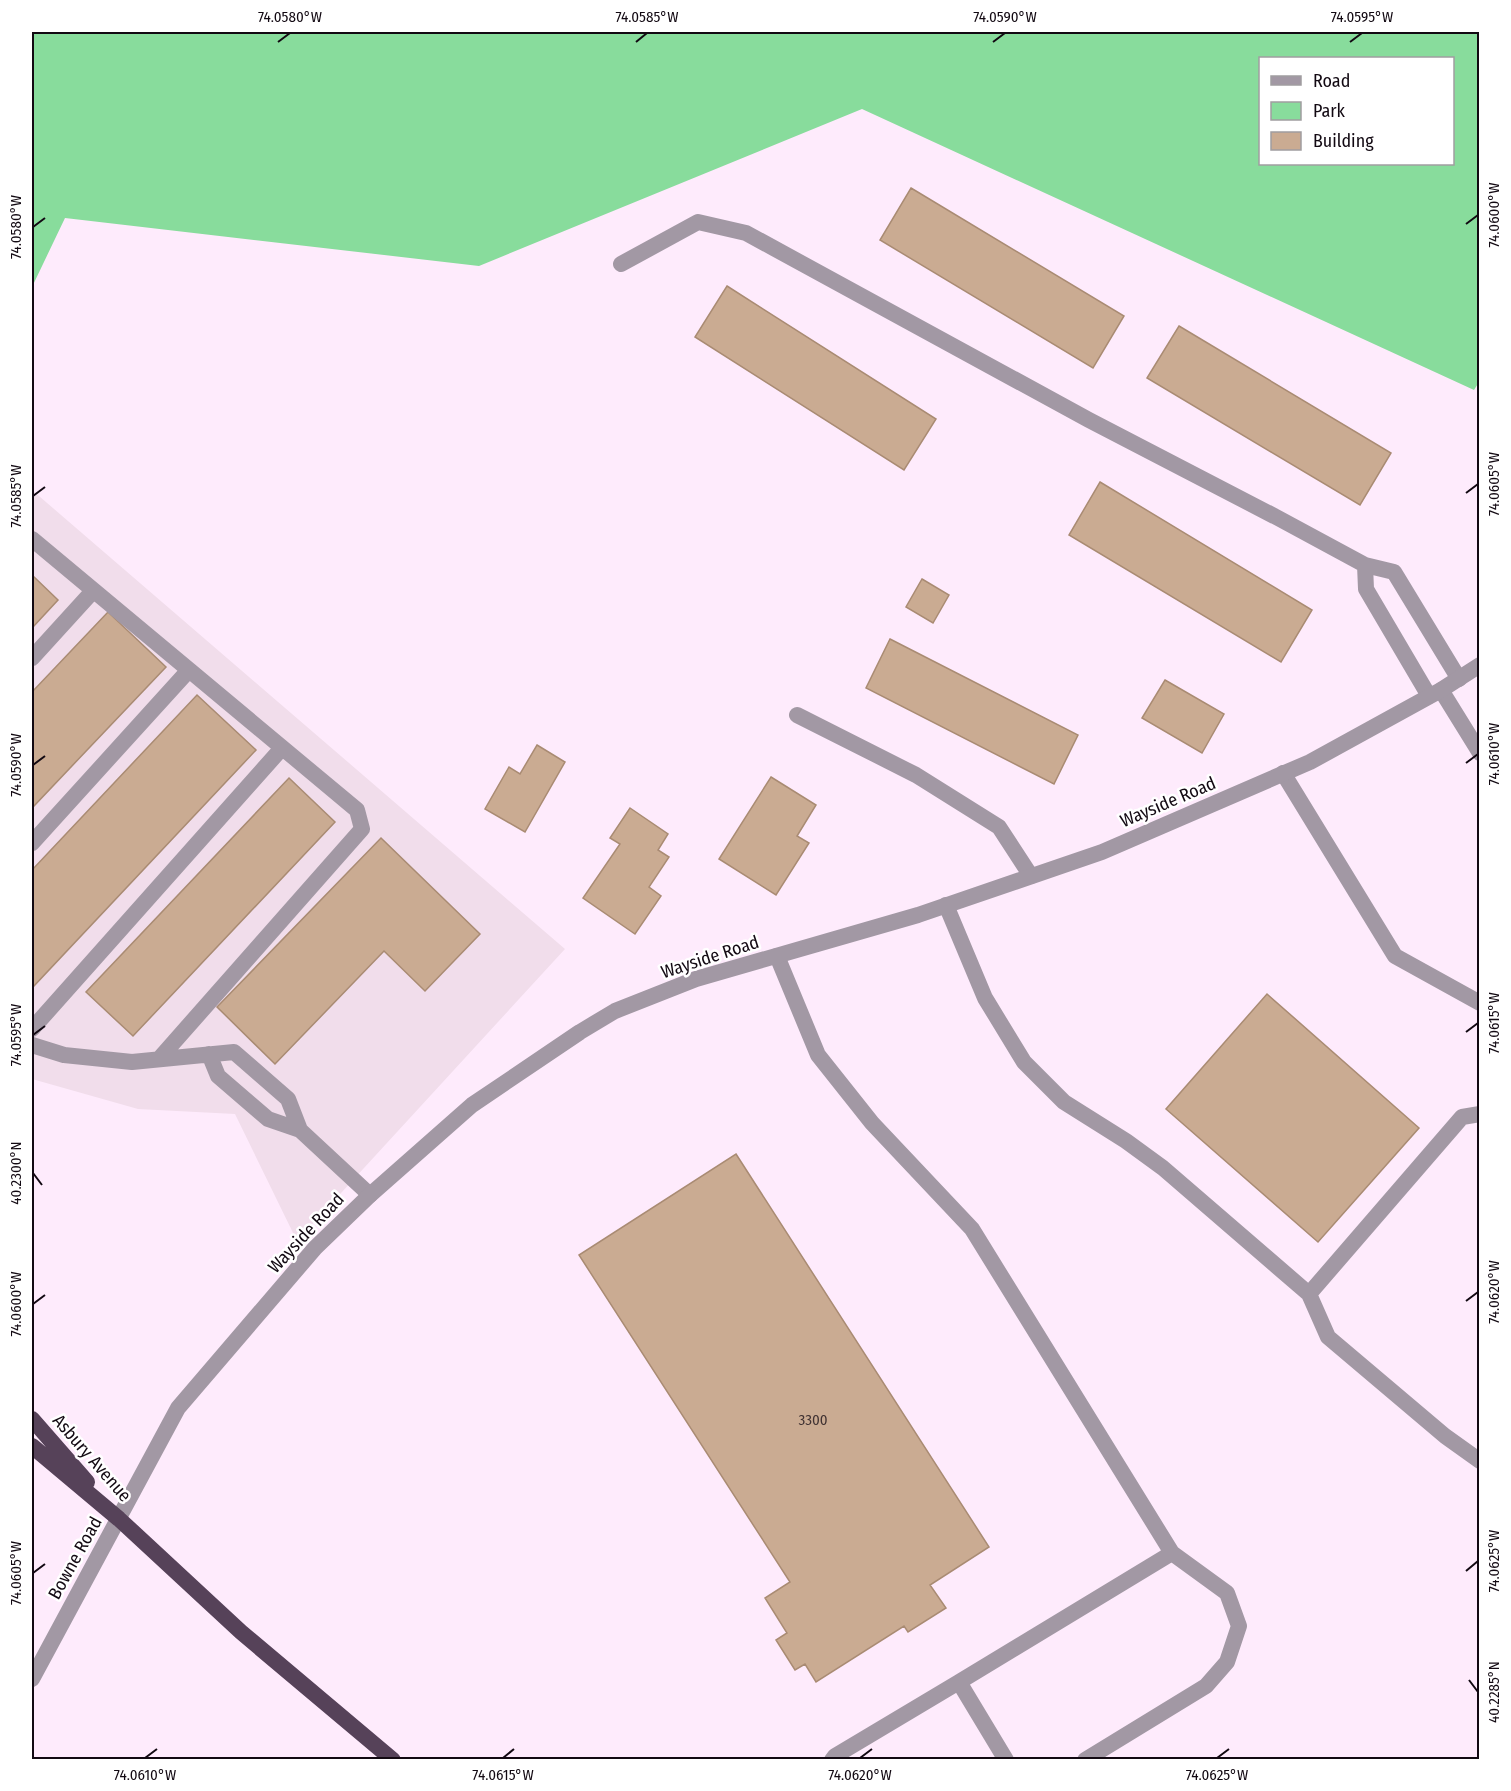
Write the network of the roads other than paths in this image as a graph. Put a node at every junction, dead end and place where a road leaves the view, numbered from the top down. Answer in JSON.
{"nodes":[{"id":1,"x":621,"y":264,"type":"dead end"},
{"id":2,"x":32,"y":540,"type":"edge"},
{"id":3,"x":1365,"y":565,"type":"junction"},
{"id":4,"x":93,"y":591,"type":"junction"},
{"id":5,"x":32,"y":658,"type":"edge"},
{"id":6,"x":1479,"y":665,"type":"edge"},
{"id":7,"x":189,"y":670,"type":"junction"},
{"id":8,"x":1458,"y":679,"type":"junction"},
{"id":9,"x":1435,"y":693,"type":"junction"},
{"id":10,"x":797,"y":716,"type":"dead end"},
{"id":11,"x":282,"y":748,"type":"junction"},
{"id":12,"x":1479,"y":753,"type":"edge"},
{"id":13,"x":1283,"y":773,"type":"junction"},
{"id":14,"x":32,"y":843,"type":"edge"},
{"id":15,"x":1031,"y":876,"type":"junction"},
{"id":16,"x":946,"y":906,"type":"junction"},
{"id":17,"x":777,"y":956,"type":"junction"},
{"id":18,"x":1479,"y":1003,"type":"edge"},
{"id":19,"x":32,"y":1029,"type":"edge"},
{"id":20,"x":32,"y":1045,"type":"edge"},
{"id":21,"x":209,"y":1054,"type":"junction"},
{"id":22,"x":159,"y":1059,"type":"junction"},
{"id":23,"x":1479,"y":1114,"type":"edge"},
{"id":24,"x":300,"y":1130,"type":"junction"},
{"id":25,"x":370,"y":1195,"type":"junction"},
{"id":26,"x":1308,"y":1294,"type":"junction"},
{"id":27,"x":32,"y":1419,"type":"edge"},
{"id":28,"x":32,"y":1446,"type":"edge"},
{"id":29,"x":1479,"y":1461,"type":"edge"},
{"id":30,"x":119,"y":1519,"type":"junction"},
{"id":31,"x":1173,"y":1553,"type":"junction"},
{"id":32,"x":32,"y":1679,"type":"edge"},
{"id":33,"x":959,"y":1682,"type":"junction"},
{"id":34,"x":393,"y":1760,"type":"edge"},
{"id":35,"x":832,"y":1760,"type":"edge"},
{"id":36,"x":1006,"y":1760,"type":"edge"},
{"id":37,"x":1085,"y":1760,"type":"edge"}],
"edges":[{"from":1,"to":3,"type":"street"},
{"from":2,"to":4,"type":"street"},
{"from":3,"to":8,"type":"street"},
{"from":3,"to":9,"type":"street"},
{"from":4,"to":5,"type":"street"},
{"from":4,"to":7,"type":"street"},
{"from":6,"to":8,"type":"street","name":"Wayside Road"},
{"from":7,"to":11,"type":"street"},
{"from":7,"to":14,"type":"street"},
{"from":8,"to":9,"type":"street","name":"Wayside Road"},
{"from":9,"to":12,"type":"street"},
{"from":9,"to":13,"type":"street","name":"Wayside Road"},
{"from":10,"to":15,"type":"street"},
{"from":11,"to":19,"type":"street"},
{"from":11,"to":22,"type":"street"},
{"from":13,"to":15,"type":"street","name":"Wayside Road"},
{"from":13,"to":18,"type":"street"},
{"from":15,"to":16,"type":"street","name":"Wayside Road"},
{"from":16,"to":17,"type":"street","name":"Wayside Road"},
{"from":16,"to":26,"type":"street"},
{"from":17,"to":25,"type":"street","name":"Wayside Road"},
{"from":17,"to":31,"type":"street"},
{"from":20,"to":22,"type":"street"},
{"from":21,"to":22,"type":"street"},
{"from":21,"to":24,"type":"street"},
{"from":21,"to":24,"type":"street"},
{"from":23,"to":26,"type":"street"},
{"from":24,"to":25,"type":"street"},
{"from":25,"to":30,"type":"street","name":"Wayside Road"},
{"from":26,"to":29,"type":"street"},
{"from":27,"to":30,"type":"highway","name":"Asbury Avenue"},
{"from":28,"to":30,"type":"highway","name":"Asbury Avenue"},
{"from":30,"to":32,"type":"street","name":"Bowne Road"},
{"from":30,"to":34,"type":"highway"},
{"from":31,"to":33,"type":"street"},
{"from":31,"to":37,"type":"street"},
{"from":33,"to":35,"type":"street"},
{"from":33,"to":36,"type":"street"}]}
